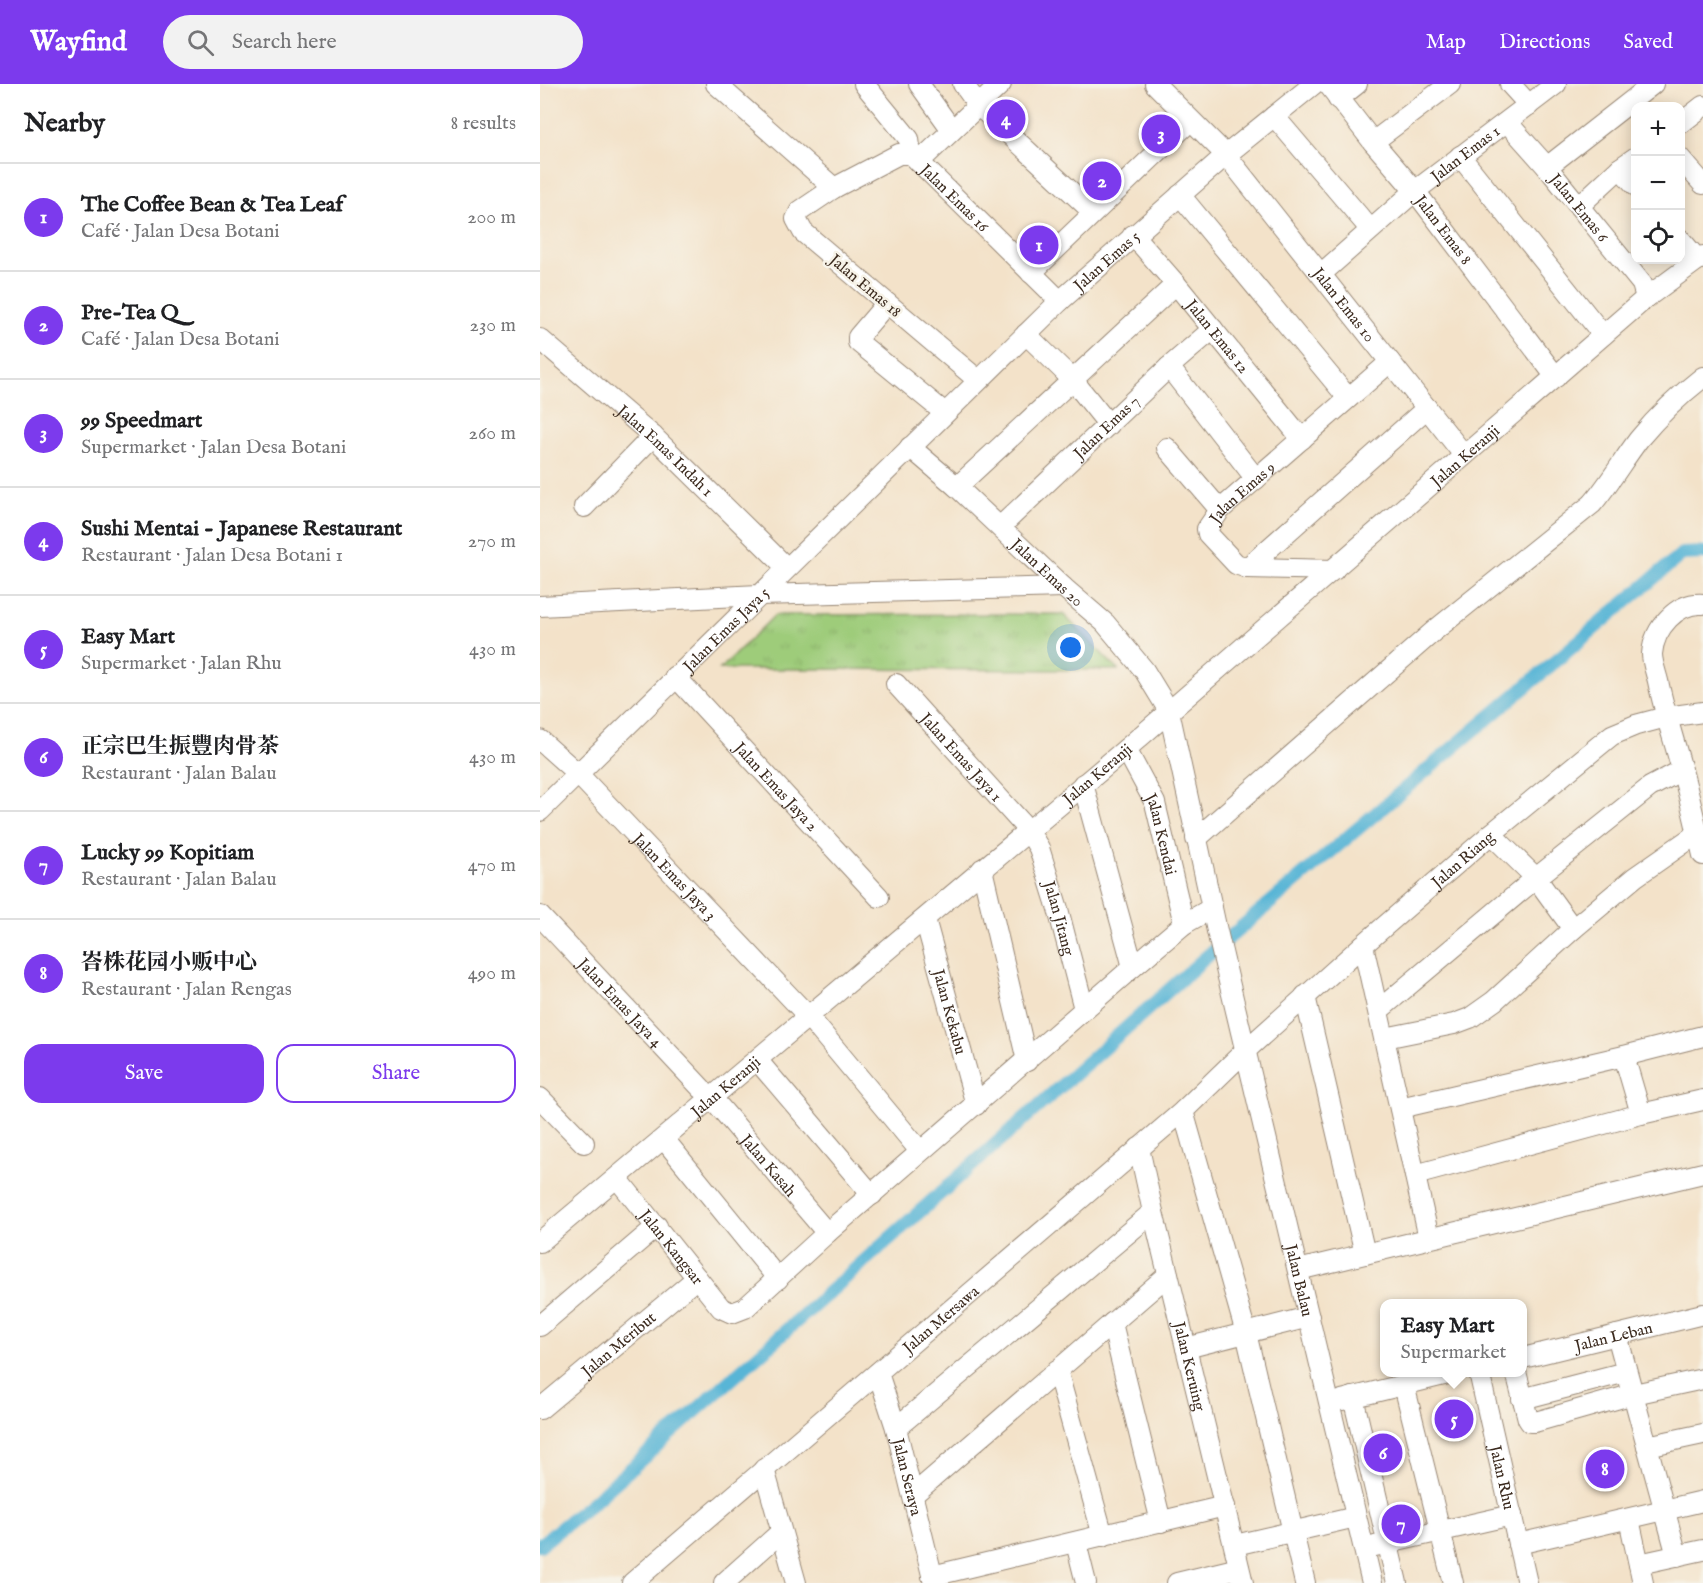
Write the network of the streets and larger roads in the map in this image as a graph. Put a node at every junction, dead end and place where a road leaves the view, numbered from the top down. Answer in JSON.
{"nodes":[{"id":1,"x":716,"y":84,"type":"edge"},
{"id":2,"x":864,"y":84,"type":"edge"},
{"id":3,"x":919,"y":84,"type":"edge"},
{"id":4,"x":963,"y":84,"type":"edge"},
{"id":5,"x":1001,"y":84,"type":"edge"},
{"id":6,"x":1155,"y":84,"type":"edge"},
{"id":7,"x":1314,"y":84,"type":"edge"},
{"id":8,"x":1357,"y":84,"type":"edge"},
{"id":9,"x":1450,"y":84,"type":"edge"},
{"id":10,"x":1510,"y":84,"type":"edge"},
{"id":11,"x":1556,"y":84,"type":"edge"},
{"id":12,"x":1653,"y":84,"type":"edge"},
{"id":13,"x":1333,"y":91,"type":"edge"},
{"id":14,"x":1529,"y":105,"type":"junction"},
{"id":15,"x":979,"y":106,"type":"junction"},
{"id":16,"x":1703,"y":106,"type":"edge"},
{"id":17,"x":1274,"y":116,"type":"junction"},
{"id":18,"x":1190,"y":120,"type":"junction"},
{"id":19,"x":1685,"y":120,"type":"edge"},
{"id":20,"x":1507,"y":122,"type":"junction"},
{"id":21,"x":952,"y":130,"type":"junction"},
{"id":22,"x":1373,"y":142,"type":"junction"},
{"id":23,"x":1226,"y":155,"type":"junction"},
{"id":24,"x":1460,"y":156,"type":"junction"},
{"id":25,"x":915,"y":158,"type":"junction"},
{"id":26,"x":1628,"y":162,"type":"edge"},
{"id":27,"x":1685,"y":164,"type":"edge"},
{"id":28,"x":1547,"y":167,"type":"junction"},
{"id":29,"x":1703,"y":184,"type":"edge"},
{"id":30,"x":834,"y":188,"type":"junction"},
{"id":31,"x":1415,"y":191,"type":"junction"},
{"id":32,"x":1180,"y":195,"type":"junction"},
{"id":33,"x":1579,"y":206,"type":"junction"},
{"id":34,"x":1093,"y":212,"type":"junction"},
{"id":35,"x":1370,"y":229,"type":"junction"},
{"id":36,"x":1133,"y":236,"type":"junction"},
{"id":37,"x":1685,"y":244,"type":"edge"},
{"id":38,"x":1701,"y":258,"type":"edge"},
{"id":39,"x":1031,"y":273,"type":"junction"},
{"id":40,"x":1321,"y":274,"type":"junction"},
{"id":41,"x":1176,"y":284,"type":"junction"},
{"id":42,"x":1646,"y":298,"type":"junction"},
{"id":43,"x":1060,"y":301,"type":"junction"},
{"id":44,"x":887,"y":303,"type":"junction"},
{"id":45,"x":1213,"y":329,"type":"junction"},
{"id":46,"x":1026,"y":334,"type":"junction"},
{"id":47,"x":1604,"y":335,"type":"junction"},
{"id":48,"x":540,"y":339,"type":"edge"},
{"id":49,"x":1390,"y":362,"type":"junction"},
{"id":50,"x":1169,"y":367,"type":"junction"},
{"id":51,"x":1556,"y":377,"type":"junction"},
{"id":52,"x":1072,"y":379,"type":"junction"},
{"id":53,"x":978,"y":380,"type":"junction"},
{"id":54,"x":1701,"y":386,"type":"edge"},
{"id":55,"x":1348,"y":398,"type":"junction"},
{"id":56,"x":1427,"y":408,"type":"junction"},
{"id":57,"x":945,"y":413,"type":"junction"},
{"id":58,"x":1109,"y":425,"type":"junction"},
{"id":59,"x":653,"y":436,"type":"junction"},
{"id":60,"x":1302,"y":439,"type":"junction"},
{"id":61,"x":910,"y":447,"type":"junction"},
{"id":62,"x":1167,"y":448,"type":"dead end"},
{"id":63,"x":1464,"y":455,"type":"junction"},
{"id":64,"x":1256,"y":479,"type":"junction"},
{"id":65,"x":957,"y":487,"type":"junction"},
{"id":66,"x":584,"y":507,"type":"dead end"},
{"id":67,"x":1220,"y":510,"type":"junction"},
{"id":68,"x":1000,"y":527,"type":"junction"},
{"id":69,"x":787,"y":568,"type":"junction"},
{"id":70,"x":1247,"y":568,"type":"junction"},
{"id":71,"x":1334,"y":570,"type":"junction"},
{"id":72,"x":1063,"y":587,"type":"junction"},
{"id":73,"x":759,"y":595,"type":"junction"},
{"id":74,"x":1703,"y":604,"type":"edge"},
{"id":75,"x":540,"y":606,"type":"edge"},
{"id":76,"x":675,"y":676,"type":"junction"},
{"id":77,"x":896,"y":684,"type":"dead end"},
{"id":78,"x":1169,"y":711,"type":"junction"},
{"id":79,"x":1703,"y":712,"type":"edge"},
{"id":80,"x":1666,"y":717,"type":"junction"},
{"id":81,"x":540,"y":740,"type":"edge"},
{"id":82,"x":1126,"y":749,"type":"junction"},
{"id":83,"x":1682,"y":770,"type":"junction"},
{"id":84,"x":577,"y":773,"type":"junction"},
{"id":85,"x":1083,"y":784,"type":"junction"},
{"id":86,"x":540,"y":811,"type":"edge"},
{"id":87,"x":1028,"y":830,"type":"junction"},
{"id":88,"x":1491,"y":834,"type":"junction"},
{"id":89,"x":1698,"y":834,"type":"junction"},
{"id":90,"x":1196,"y":839,"type":"junction"},
{"id":91,"x":1703,"y":855,"type":"edge"},
{"id":92,"x":982,"y":869,"type":"junction"},
{"id":93,"x":1536,"y":878,"type":"junction"},
{"id":94,"x":879,"y":897,"type":"dead end"},
{"id":95,"x":1212,"y":908,"type":"junction"},
{"id":96,"x":540,"y":916,"type":"edge"},
{"id":97,"x":925,"y":919,"type":"junction"},
{"id":98,"x":1184,"y":924,"type":"junction"},
{"id":99,"x":1573,"y":929,"type":"junction"},
{"id":100,"x":1363,"y":945,"type":"junction"},
{"id":101,"x":1133,"y":967,"type":"junction"},
{"id":102,"x":1305,"y":996,"type":"junction"},
{"id":103,"x":1084,"y":1009,"type":"junction"},
{"id":104,"x":1378,"y":1010,"type":"junction"},
{"id":105,"x":808,"y":1016,"type":"junction"},
{"id":106,"x":1703,"y":1036,"type":"edge"},
{"id":107,"x":1385,"y":1038,"type":"junction"},
{"id":108,"x":1246,"y":1050,"type":"junction"},
{"id":109,"x":1624,"y":1056,"type":"junction"},
{"id":110,"x":757,"y":1060,"type":"junction"},
{"id":111,"x":1027,"y":1061,"type":"junction"},
{"id":112,"x":707,"y":1093,"type":"junction"},
{"id":113,"x":540,"y":1098,"type":"edge"},
{"id":114,"x":1703,"y":1100,"type":"edge"},
{"id":115,"x":976,"y":1105,"type":"junction"},
{"id":116,"x":1401,"y":1108,"type":"junction"},
{"id":117,"x":1183,"y":1111,"type":"junction"},
{"id":118,"x":1641,"y":1114,"type":"junction"},
{"id":119,"x":664,"y":1139,"type":"junction"},
{"id":120,"x":584,"y":1143,"type":"dead end"},
{"id":121,"x":1139,"y":1148,"type":"junction"},
{"id":122,"x":921,"y":1151,"type":"junction"},
{"id":123,"x":1703,"y":1173,"type":"edge"},
{"id":124,"x":1415,"y":1175,"type":"junction"},
{"id":125,"x":617,"y":1178,"type":"junction"},
{"id":126,"x":872,"y":1195,"type":"junction"},
{"id":127,"x":1153,"y":1212,"type":"junction"},
{"id":128,"x":657,"y":1226,"type":"junction"},
{"id":129,"x":827,"y":1233,"type":"junction"},
{"id":130,"x":1429,"y":1238,"type":"junction"},
{"id":131,"x":540,"y":1242,"type":"edge"},
{"id":132,"x":1365,"y":1254,"type":"junction"},
{"id":133,"x":1298,"y":1270,"type":"junction"},
{"id":134,"x":1168,"y":1275,"type":"junction"},
{"id":135,"x":697,"y":1278,"type":"junction"},
{"id":136,"x":778,"y":1279,"type":"junction"},
{"id":137,"x":1703,"y":1314,"type":"edge"},
{"id":138,"x":1309,"y":1317,"type":"junction"},
{"id":139,"x":1112,"y":1323,"type":"junction"},
{"id":140,"x":540,"y":1326,"type":"edge"},
{"id":141,"x":1246,"y":1333,"type":"junction"},
{"id":142,"x":1617,"y":1335,"type":"junction"},
{"id":143,"x":1186,"y":1348,"type":"junction"},
{"id":144,"x":1527,"y":1357,"type":"edge"},
{"id":145,"x":1058,"y":1370,"type":"junction"},
{"id":146,"x":878,"y":1372,"type":"junction"},
{"id":147,"x":1626,"y":1372,"type":"junction"},
{"id":148,"x":1436,"y":1377,"type":"edge"},
{"id":149,"x":1480,"y":1377,"type":"edge"},
{"id":150,"x":1517,"y":1377,"type":"edge"},
{"id":151,"x":1703,"y":1378,"type":"edge"},
{"id":152,"x":1404,"y":1385,"type":"junction"},
{"id":153,"x":1634,"y":1395,"type":"junction"},
{"id":154,"x":1353,"y":1397,"type":"junction"},
{"id":155,"x":1522,"y":1399,"type":"junction"},
{"id":156,"x":1329,"y":1405,"type":"junction"},
{"id":157,"x":540,"y":1409,"type":"edge"},
{"id":158,"x":896,"y":1428,"type":"junction"},
{"id":159,"x":1703,"y":1434,"type":"edge"},
{"id":160,"x":1647,"y":1446,"type":"junction"},
{"id":161,"x":764,"y":1469,"type":"junction"},
{"id":162,"x":913,"y":1495,"type":"junction"},
{"id":163,"x":1703,"y":1501,"type":"edge"},
{"id":164,"x":1225,"y":1506,"type":"junction"},
{"id":165,"x":1664,"y":1510,"type":"junction"},
{"id":166,"x":1512,"y":1515,"type":"junction"},
{"id":167,"x":1356,"y":1517,"type":"junction"},
{"id":168,"x":1629,"y":1519,"type":"junction"},
{"id":169,"x":1161,"y":1522,"type":"junction"},
{"id":170,"x":1440,"y":1531,"type":"junction"},
{"id":171,"x":781,"y":1532,"type":"junction"},
{"id":172,"x":1293,"y":1533,"type":"junction"},
{"id":173,"x":1103,"y":1536,"type":"junction"},
{"id":174,"x":1076,"y":1543,"type":"junction"},
{"id":175,"x":1387,"y":1544,"type":"junction"},
{"id":176,"x":1518,"y":1544,"type":"junction"},
{"id":177,"x":1235,"y":1545,"type":"junction"},
{"id":178,"x":1364,"y":1549,"type":"junction"},
{"id":179,"x":1703,"y":1550,"type":"edge"},
{"id":180,"x":1677,"y":1556,"type":"junction"},
{"id":181,"x":1641,"y":1573,"type":"edge"},
{"id":182,"x":1241,"y":1575,"type":"edge"},
{"id":183,"x":933,"y":1579,"type":"edge"},
{"id":184,"x":632,"y":1583,"type":"edge"},
{"id":185,"x":724,"y":1583,"type":"edge"},
{"id":186,"x":796,"y":1583,"type":"edge"},
{"id":187,"x":1086,"y":1583,"type":"edge"},
{"id":188,"x":1177,"y":1583,"type":"edge"},
{"id":189,"x":1305,"y":1583,"type":"edge"},
{"id":190,"x":1372,"y":1583,"type":"edge"},
{"id":191,"x":1396,"y":1583,"type":"edge"},
{"id":192,"x":1453,"y":1583,"type":"edge"},
{"id":193,"x":1527,"y":1583,"type":"edge"}],
"edges":[{"from":1,"to":30,"type":"street"},
{"from":2,"to":25,"type":"street"},
{"from":3,"to":21,"type":"street"},
{"from":4,"to":15,"type":"street"},
{"from":5,"to":15,"type":"street"},
{"from":6,"to":18,"type":"street","name":"Jalan Emas 10"},
{"from":7,"to":17,"type":"street","name":"Jalan Emas 5"},
{"from":8,"to":13,"type":"street"},
{"from":9,"to":22,"type":"street"},
{"from":10,"to":14,"type":"street"},
{"from":11,"to":14,"type":"street","name":"Jalan Emas 1"},
{"from":12,"to":28,"type":"street"},
{"from":13,"to":22,"type":"street","name":"Jalan Emas 8"},
{"from":14,"to":20,"type":"street","name":"Jalan Emas 1"},
{"from":15,"to":21,"type":"street"},
{"from":15,"to":34,"type":"street"},
{"from":16,"to":19,"type":"street"},
{"from":17,"to":23,"type":"street","name":"Jalan Emas 5"},
{"from":17,"to":35,"type":"street"},
{"from":18,"to":23,"type":"street","name":"Jalan Emas 10"},
{"from":18,"to":34,"type":"street"},
{"from":20,"to":24,"type":"street","name":"Jalan Emas 1"},
{"from":20,"to":28,"type":"street","name":"Jalan Emas 6"},
{"from":21,"to":25,"type":"street"},
{"from":22,"to":31,"type":"street","name":"Jalan Emas 8"},
{"from":23,"to":32,"type":"street","name":"Jalan Emas 5"},
{"from":23,"to":40,"type":"street","name":"Jalan Emas 10"},
{"from":24,"to":31,"type":"street","name":"Jalan Emas 1"},
{"from":24,"to":47,"type":"street"},
{"from":25,"to":30,"type":"street","name":"Jalan Emas 16"},
{"from":25,"to":39,"type":"street","name":"Jalan Emas 16"},
{"from":26,"to":33,"type":"street"},
{"from":27,"to":29,"type":"street"},
{"from":28,"to":33,"type":"street","name":"Jalan Emas 6"},
{"from":30,"to":44,"type":"street","name":"Jalan Emas 18"},
{"from":31,"to":35,"type":"street","name":"Jalan Emas 1"},
{"from":31,"to":51,"type":"street","name":"Jalan Emas 8"},
{"from":32,"to":36,"type":"street","name":"Jalan Emas 5"},
{"from":32,"to":55,"type":"street"},
{"from":33,"to":42,"type":"street","name":"Jalan Emas 6"},
{"from":34,"to":39,"type":"street"},
{"from":35,"to":40,"type":"street","name":"Jalan Emas 1"},
{"from":36,"to":41,"type":"street","name":"Jalan Emas 12"},
{"from":36,"to":43,"type":"street","name":"Jalan Emas 5"},
{"from":37,"to":38,"type":"street"},
{"from":38,"to":42,"type":"street","name":"Jalan Keranji"},
{"from":39,"to":43,"type":"street","name":"Jalan Emas 16"},
{"from":40,"to":49,"type":"street","name":"Jalan Emas 10"},
{"from":41,"to":45,"type":"street","name":"Jalan Emas 12"},
{"from":41,"to":52,"type":"street"},
{"from":42,"to":47,"type":"street","name":"Jalan Keranji"},
{"from":43,"to":46,"type":"street","name":"Jalan Emas 5"},
{"from":44,"to":53,"type":"street","name":"Jalan Emas 18"},
{"from":44,"to":57,"type":"street"},
{"from":45,"to":50,"type":"street","name":"Jalan Emas 7"},
{"from":45,"to":60,"type":"street","name":"Jalan Emas 12"},
{"from":46,"to":52,"type":"street"},
{"from":46,"to":53,"type":"street","name":"Jalan Emas 5"},
{"from":47,"to":51,"type":"street","name":"Jalan Keranji"},
{"from":48,"to":59,"type":"street","name":"Jalan Emas Indah 1"},
{"from":49,"to":55,"type":"street","name":"Jalan Emas 9"},
{"from":49,"to":56,"type":"street","name":"Jalan Emas 10"},
{"from":50,"to":58,"type":"street","name":"Jalan Emas 7"},
{"from":50,"to":64,"type":"street"},
{"from":51,"to":63,"type":"street","name":"Jalan Keranji"},
{"from":52,"to":58,"type":"street"},
{"from":52,"to":65,"type":"street"},
{"from":53,"to":57,"type":"street","name":"Jalan Emas 5"},
{"from":54,"to":90,"type":"street"},
{"from":55,"to":60,"type":"street","name":"Jalan Emas 9"},
{"from":56,"to":63,"type":"street","name":"Jalan Emas 10"},
{"from":56,"to":70,"type":"street"},
{"from":57,"to":61,"type":"street","name":"Jalan Emas 5"},
{"from":58,"to":68,"type":"street","name":"Jalan Emas 7"},
{"from":59,"to":66,"type":"street"},
{"from":59,"to":69,"type":"street","name":"Jalan Emas Indah 1"},
{"from":60,"to":64,"type":"street","name":"Jalan Emas 9"},
{"from":61,"to":65,"type":"street","name":"Jalan Emas 20"},
{"from":61,"to":69,"type":"street","name":"Jalan Emas Jaya 5"},
{"from":62,"to":67,"type":"street"},
{"from":63,"to":71,"type":"street","name":"Jalan Keranji"},
{"from":64,"to":67,"type":"street","name":"Jalan Emas 9"},
{"from":65,"to":68,"type":"street","name":"Jalan Emas 20"},
{"from":67,"to":70,"type":"street","name":"Jalan Emas 9"},
{"from":68,"to":72,"type":"street","name":"Jalan Emas 20"},
{"from":69,"to":73,"type":"street","name":"Jalan Emas Jaya 5"},
{"from":70,"to":71,"type":"street"},
{"from":71,"to":78,"type":"street","name":"Jalan Keranji"},
{"from":72,"to":73,"type":"street"},
{"from":72,"to":78,"type":"street","name":"Jalan Emas 20"},
{"from":73,"to":75,"type":"street"},
{"from":73,"to":76,"type":"street","name":"Jalan Emas Jaya 5"},
{"from":74,"to":80,"type":"street"},
{"from":76,"to":84,"type":"street","name":"Jalan Emas Jaya 5"},
{"from":76,"to":94,"type":"street","name":"Jalan Emas Jaya 2"},
{"from":77,"to":87,"type":"street","name":"Jalan Emas Jaya 1"},
{"from":78,"to":82,"type":"street","name":"Jalan Keranji"},
{"from":78,"to":90,"type":"street","name":"Jalan Emas 20"},
{"from":79,"to":80,"type":"street","name":"Jalan Riang"},
{"from":80,"to":83,"type":"street"},
{"from":80,"to":88,"type":"street","name":"Jalan Riang"},
{"from":81,"to":84,"type":"street","name":"Jalan Emas Jaya 3"},
{"from":82,"to":85,"type":"street","name":"Jalan Keranji"},
{"from":82,"to":98,"type":"street","name":"Jalan Kendai"},
{"from":83,"to":89,"type":"street"},
{"from":83,"to":93,"type":"street"},
{"from":84,"to":86,"type":"street","name":"Jalan Emas Jaya 5"},
{"from":84,"to":105,"type":"street","name":"Jalan Emas Jaya 3"},
{"from":85,"to":87,"type":"street","name":"Jalan Keranji"},
{"from":85,"to":101,"type":"street"},
{"from":87,"to":92,"type":"street","name":"Jalan Keranji"},
{"from":87,"to":103,"type":"street","name":"Jalan Jitang"},
{"from":88,"to":93,"type":"street"},
{"from":88,"to":100,"type":"street","name":"Jalan Riang"},
{"from":89,"to":91,"type":"street"},
{"from":89,"to":99,"type":"street"},
{"from":90,"to":95,"type":"street","name":"Jalan Balau"},
{"from":92,"to":97,"type":"street","name":"Jalan Keranji"},
{"from":92,"to":111,"type":"street"},
{"from":93,"to":99,"type":"street"},
{"from":93,"to":104,"type":"street"},
{"from":95,"to":98,"type":"street"},
{"from":95,"to":108,"type":"street","name":"Jalan Balau"},
{"from":96,"to":112,"type":"street","name":"Jalan Emas Jaya 4"},
{"from":97,"to":105,"type":"street","name":"Jalan Keranji"},
{"from":97,"to":115,"type":"street","name":"Jalan Kekabu"},
{"from":98,"to":101,"type":"street"},
{"from":99,"to":107,"type":"street"},
{"from":100,"to":102,"type":"street","name":"Jalan Riang"},
{"from":100,"to":104,"type":"street"},
{"from":101,"to":103,"type":"street"},
{"from":102,"to":108,"type":"street","name":"Jalan Riang"},
{"from":102,"to":132,"type":"street"},
{"from":103,"to":111,"type":"street"},
{"from":104,"to":107,"type":"street"},
{"from":105,"to":110,"type":"street","name":"Jalan Keranji"},
{"from":105,"to":122,"type":"street","name":"Jalan Emas Jaya 3"},
{"from":106,"to":109,"type":"street"},
{"from":107,"to":116,"type":"street"},
{"from":108,"to":117,"type":"street","name":"Jalan Mersawa"},
{"from":108,"to":133,"type":"street","name":"Jalan Balau"},
{"from":109,"to":116,"type":"street"},
{"from":109,"to":118,"type":"street"},
{"from":110,"to":112,"type":"street","name":"Jalan Keranji"},
{"from":110,"to":126,"type":"street"},
{"from":111,"to":115,"type":"street"},
{"from":112,"to":119,"type":"street","name":"Jalan Keranji"},
{"from":112,"to":129,"type":"street","name":"Jalan Kasah"},
{"from":113,"to":120,"type":"street"},
{"from":114,"to":118,"type":"street"},
{"from":115,"to":122,"type":"street"},
{"from":116,"to":124,"type":"street"},
{"from":117,"to":121,"type":"street","name":"Jalan Mersawa"},
{"from":117,"to":141,"type":"street"},
{"from":118,"to":124,"type":"street"},
{"from":119,"to":125,"type":"street","name":"Jalan Keranji"},
{"from":119,"to":136,"type":"street"},
{"from":121,"to":127,"type":"street","name":"Jalan Keruing"},
{"from":121,"to":146,"type":"street","name":"Jalan Mersawa"},
{"from":122,"to":126,"type":"street"},
{"from":123,"to":130,"type":"street"},
{"from":124,"to":130,"type":"street"},
{"from":125,"to":128,"type":"street","name":"Jalan Kangsar"},
{"from":125,"to":131,"type":"street","name":"Jalan Keranji"},
{"from":126,"to":129,"type":"street"},
{"from":127,"to":134,"type":"street","name":"Jalan Keruing"},
{"from":127,"to":158,"type":"street"},
{"from":128,"to":135,"type":"street","name":"Jalan Kangsar"},
{"from":128,"to":140,"type":"street"},
{"from":129,"to":136,"type":"street"},
{"from":130,"to":132,"type":"street"},
{"from":132,"to":133,"type":"street"},
{"from":133,"to":138,"type":"street","name":"Jalan Balau"},
{"from":134,"to":139,"type":"street"},
{"from":134,"to":143,"type":"street","name":"Jalan Keruing"},
{"from":135,"to":136,"type":"street","name":"Jalan Kangsar"},
{"from":135,"to":157,"type":"street","name":"Jalan Meribut"},
{"from":137,"to":142,"type":"street","name":"Jalan Leban"},
{"from":138,"to":141,"type":"street"},
{"from":138,"to":156,"type":"street","name":"Jalan Balau"},
{"from":139,"to":145,"type":"street"},
{"from":139,"to":169,"type":"street"},
{"from":141,"to":143,"type":"street"},
{"from":141,"to":172,"type":"street"},
{"from":142,"to":144,"type":"street","name":"Jalan Leban"},
{"from":142,"to":147,"type":"street"},
{"from":143,"to":164,"type":"street","name":"Jalan Keruing"},
{"from":145,"to":162,"type":"street"},
{"from":145,"to":173,"type":"street"},
{"from":146,"to":158,"type":"street","name":"Jalan Seraya"},
{"from":146,"to":161,"type":"street","name":"Jalan Mersawa"},
{"from":147,"to":153,"type":"street"},
{"from":147,"to":155,"type":"street"},
{"from":148,"to":152,"type":"street"},
{"from":149,"to":166,"type":"street","name":"Jalan Rhu"},
{"from":150,"to":155,"type":"street"},
{"from":151,"to":153,"type":"street"},
{"from":152,"to":154,"type":"street"},
{"from":152,"to":170,"type":"street"},
{"from":153,"to":155,"type":"street"},
{"from":153,"to":160,"type":"street"},
{"from":154,"to":156,"type":"street"},
{"from":154,"to":175,"type":"street"},
{"from":156,"to":167,"type":"street","name":"Jalan Balau"},
{"from":158,"to":162,"type":"street","name":"Jalan Seraya"},
{"from":159,"to":160,"type":"street"},
{"from":160,"to":165,"type":"street"},
{"from":161,"to":171,"type":"street"},
{"from":161,"to":184,"type":"street","name":"Jalan Mersawa"},
{"from":162,"to":183,"type":"street","name":"Jalan Seraya"},
{"from":163,"to":165,"type":"street"},
{"from":164,"to":169,"type":"street"},
{"from":164,"to":177,"type":"street","name":"Jalan Keruing"},
{"from":165,"to":168,"type":"street"},
{"from":165,"to":180,"type":"street"},
{"from":166,"to":170,"type":"street"},
{"from":166,"to":176,"type":"street","name":"Jalan Rhu"},
{"from":167,"to":172,"type":"street"},
{"from":167,"to":178,"type":"street","name":"Jalan Balau"},
{"from":168,"to":176,"type":"street"},
{"from":168,"to":181,"type":"street"},
{"from":169,"to":173,"type":"street"},
{"from":170,"to":175,"type":"street"},
{"from":170,"to":192,"type":"street"},
{"from":171,"to":185,"type":"street"},
{"from":171,"to":186,"type":"street"},
{"from":172,"to":177,"type":"street"},
{"from":172,"to":189,"type":"street"},
{"from":173,"to":174,"type":"street"},
{"from":174,"to":183,"type":"street"},
{"from":174,"to":187,"type":"street"},
{"from":175,"to":178,"type":"street"},
{"from":175,"to":191,"type":"street"},
{"from":176,"to":193,"type":"street","name":"Jalan Rhu"},
{"from":177,"to":182,"type":"street","name":"Jalan Keruing"},
{"from":178,"to":190,"type":"street","name":"Jalan Balau"},
{"from":179,"to":180,"type":"street"},
{"from":180,"to":181,"type":"street"},
{"from":182,"to":188,"type":"street"}]}
